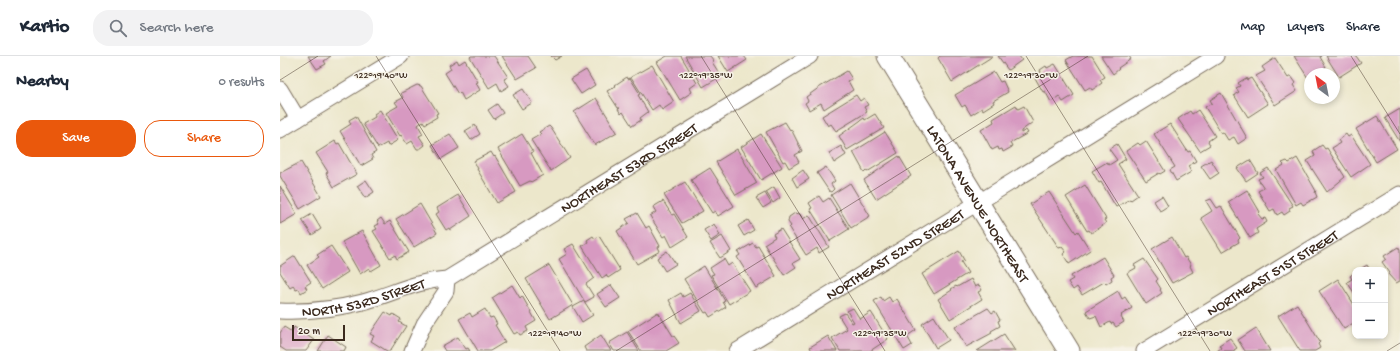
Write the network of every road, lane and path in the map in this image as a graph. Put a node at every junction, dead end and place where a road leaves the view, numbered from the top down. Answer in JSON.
{"nodes":[{"id":1,"x":401,"y":56,"type":"edge"},
{"id":2,"x":810,"y":56,"type":"edge"},
{"id":3,"x":888,"y":56,"type":"edge"},
{"id":4,"x":1216,"y":56,"type":"edge"},
{"id":5,"x":280,"y":89,"type":"edge"},
{"id":6,"x":298,"y":119,"type":"junction"},
{"id":7,"x":280,"y":130,"type":"edge"},
{"id":8,"x":1400,"y":194,"type":"edge"},
{"id":9,"x":979,"y":203,"type":"junction"},
{"id":10,"x":446,"y":279,"type":"junction"},
{"id":11,"x":280,"y":311,"type":"edge"},
{"id":12,"x":412,"y":351,"type":"edge"},
{"id":13,"x":737,"y":351,"type":"edge"},
{"id":14,"x":1069,"y":351,"type":"edge"},
{"id":15,"x":1144,"y":351,"type":"edge"}],
"edges":[{"from":1,"to":6,"type":"street"},
{"from":2,"to":10,"type":"street","name":"NORTHEAST 53RD STREET"},
{"from":3,"to":9,"type":"street","name":"LATONA AVENUE NORTHEAST"},
{"from":4,"to":9,"type":"street","name":"NORTHEAST 52ND STREET"},
{"from":5,"to":6,"type":"street"},
{"from":6,"to":7,"type":"street"},
{"from":8,"to":15,"type":"street","name":"NORTHEAST 51ST STREET"},
{"from":9,"to":13,"type":"street","name":"NORTHEAST 52ND STREET"},
{"from":9,"to":14,"type":"street","name":"LATONA AVENUE NORTHEAST"},
{"from":10,"to":11,"type":"street","name":"NORTH 53RD STREET"},
{"from":10,"to":12,"type":"street"}]}
